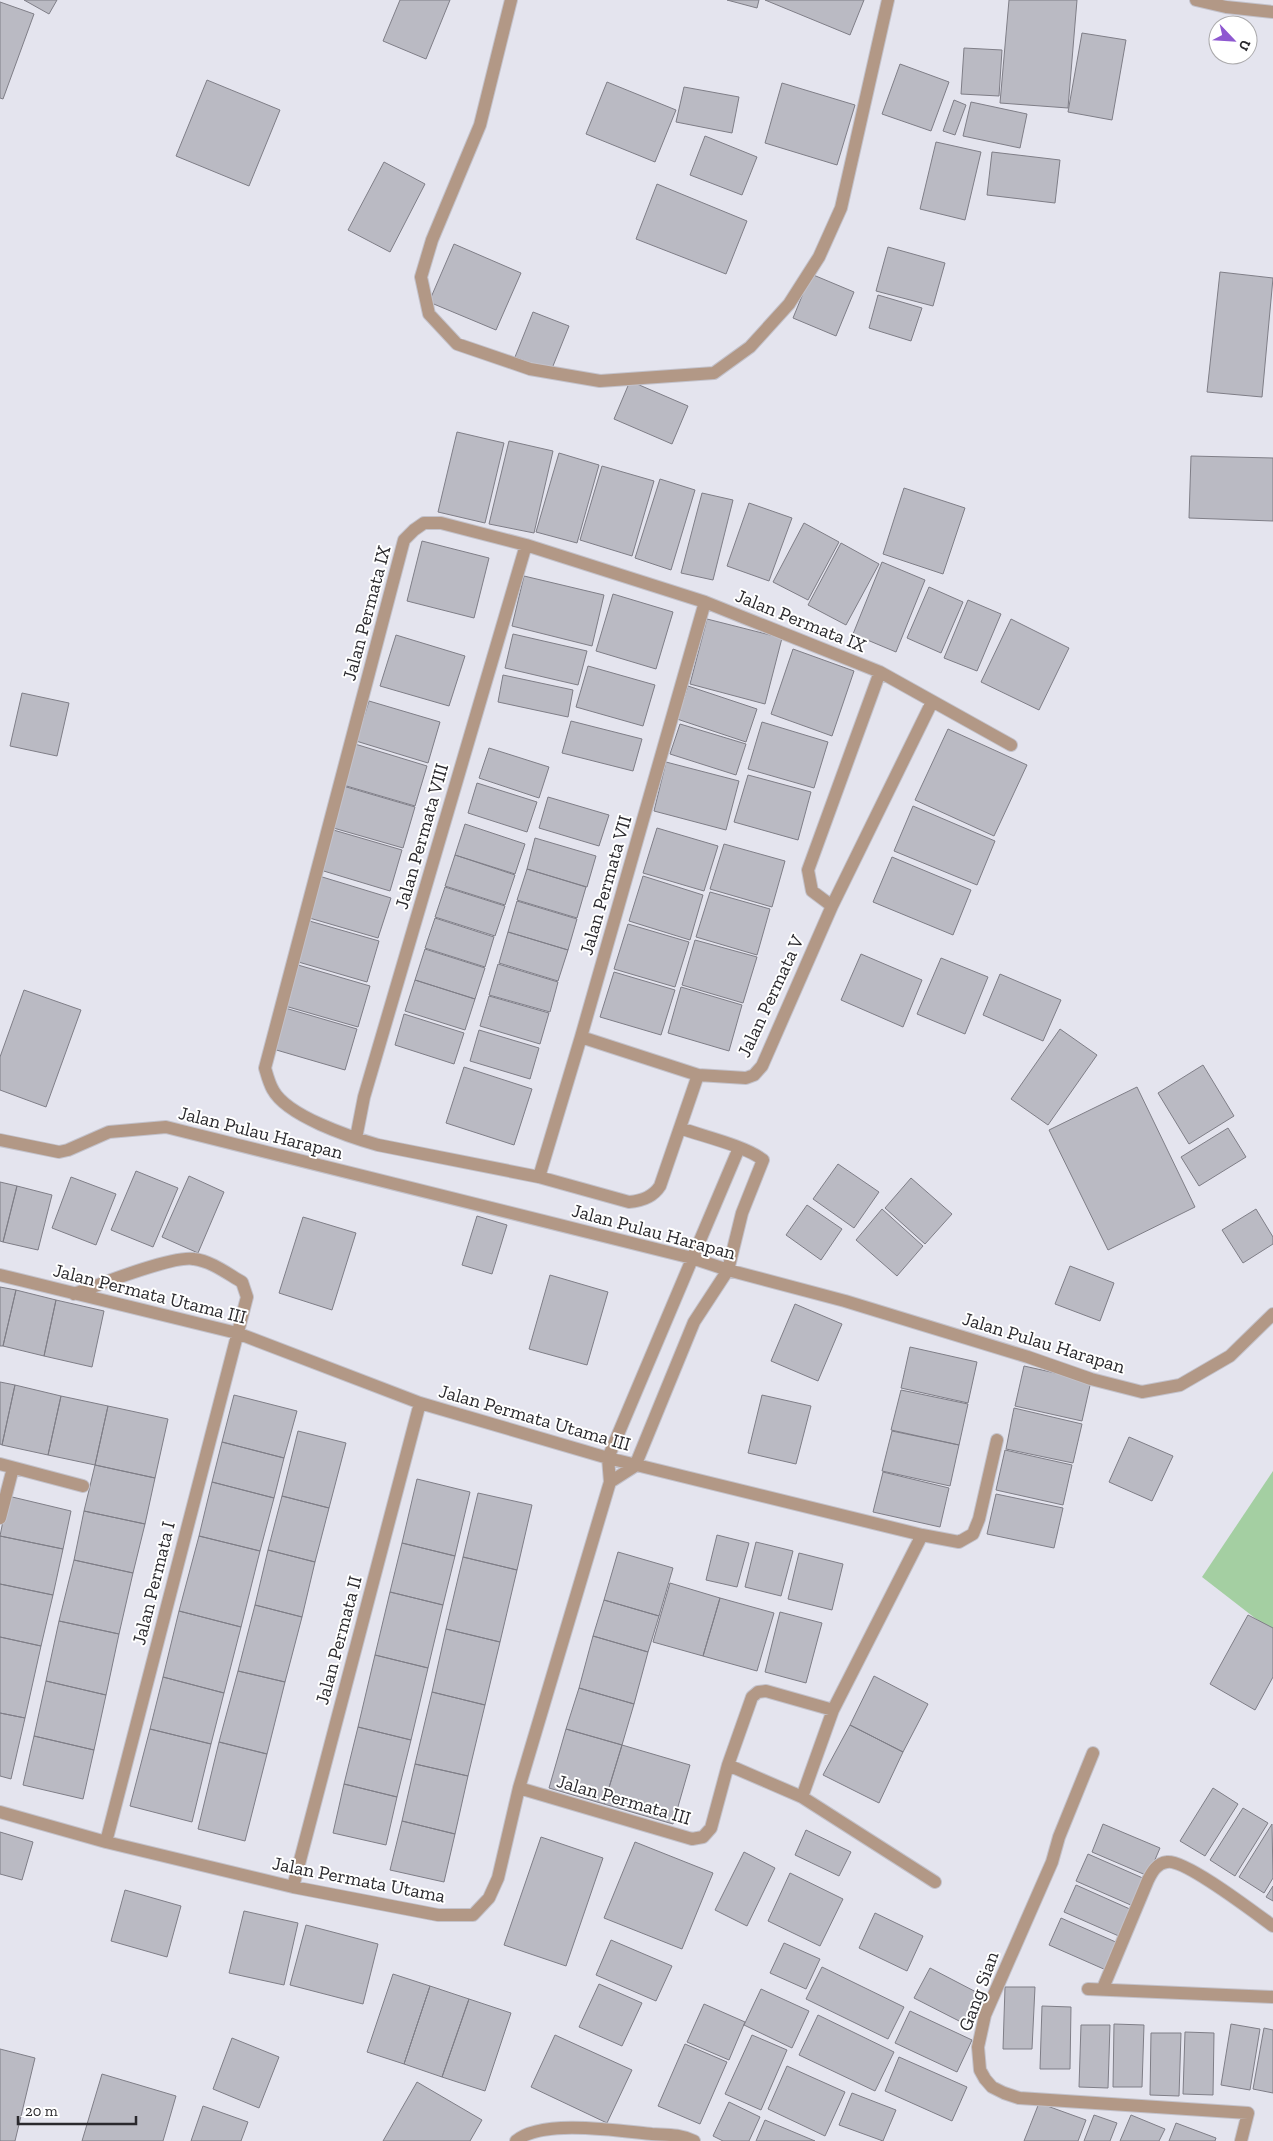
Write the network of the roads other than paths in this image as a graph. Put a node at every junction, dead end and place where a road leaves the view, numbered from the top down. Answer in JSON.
{"nodes":[{"id":1,"x":511,"y":0,"type":"edge"},
{"id":2,"x":888,"y":0,"type":"edge"},
{"id":3,"x":1196,"y":0,"type":"edge"},
{"id":4,"x":1227,"y":4,"type":"edge"},
{"id":5,"x":1273,"y":12,"type":"edge"},
{"id":6,"x":526,"y":545,"type":"junction"},
{"id":7,"x":705,"y":602,"type":"junction"},
{"id":8,"x":880,"y":672,"type":"junction"},
{"id":9,"x":932,"y":702,"type":"junction"},
{"id":10,"x":1011,"y":745,"type":"dead end"},
{"id":11,"x":832,"y":906,"type":"junction"},
{"id":12,"x":581,"y":1038,"type":"junction"},
{"id":13,"x":698,"y":1075,"type":"junction"},
{"id":14,"x":680,"y":1128,"type":"junction"},
{"id":15,"x":356,"y":1138,"type":"junction"},
{"id":16,"x":0,"y":1140,"type":"edge"},
{"id":17,"x":739,"y":1148,"type":"junction"},
{"id":18,"x":539,"y":1177,"type":"junction"},
{"id":19,"x":692,"y":1258,"type":"junction"},
{"id":20,"x":728,"y":1270,"type":"junction"},
{"id":21,"x":0,"y":1275,"type":"edge"},
{"id":22,"x":74,"y":1294,"type":"junction"},
{"id":23,"x":1273,"y":1314,"type":"edge"},
{"id":24,"x":237,"y":1332,"type":"junction"},
{"id":25,"x":420,"y":1403,"type":"junction"},
{"id":26,"x":997,"y":1440,"type":"dead end"},
{"id":27,"x":608,"y":1458,"type":"junction"},
{"id":28,"x":0,"y":1464,"type":"edge"},
{"id":29,"x":635,"y":1466,"type":"junction"},
{"id":30,"x":13,"y":1468,"type":"junction"},
{"id":31,"x":610,"y":1482,"type":"junction"},
{"id":32,"x":83,"y":1486,"type":"dead end"},
{"id":33,"x":0,"y":1518,"type":"edge"},
{"id":34,"x":922,"y":1535,"type":"junction"},
{"id":35,"x":833,"y":1710,"type":"junction"},
{"id":36,"x":1093,"y":1753,"type":"dead end"},
{"id":37,"x":728,"y":1765,"type":"junction"},
{"id":38,"x":519,"y":1788,"type":"junction"},
{"id":39,"x":802,"y":1797,"type":"junction"},
{"id":40,"x":0,"y":1812,"type":"edge"},
{"id":41,"x":106,"y":1842,"type":"junction"},
{"id":42,"x":936,"y":1882,"type":"dead end"},
{"id":43,"x":293,"y":1887,"type":"junction"},
{"id":44,"x":1273,"y":1926,"type":"edge"},
{"id":45,"x":1103,"y":1988,"type":"junction"},
{"id":46,"x":1088,"y":1989,"type":"dead end"},
{"id":47,"x":1273,"y":1997,"type":"edge"},
{"id":48,"x":516,"y":2141,"type":"edge"},
{"id":49,"x":694,"y":2141,"type":"edge"},
{"id":50,"x":1242,"y":2141,"type":"edge"}],
"edges":[{"from":1,"to":2,"type":"street"},
{"from":3,"to":4,"type":"street"},
{"from":4,"to":5,"type":"street"},
{"from":6,"to":7,"type":"street","name":"Jalan Permata IX"},
{"from":6,"to":15,"type":"street","name":"Jalan Permata VIII"},
{"from":6,"to":15,"type":"street","name":"Jalan Permata IX"},
{"from":7,"to":8,"type":"street","name":"Jalan Permata IX"},
{"from":7,"to":12,"type":"street","name":"Jalan Permata VII"},
{"from":8,"to":9,"type":"street","name":"Jalan Permata IX"},
{"from":8,"to":11,"type":"street"},
{"from":9,"to":10,"type":"street","name":"Jalan Permata IX"},
{"from":9,"to":11,"type":"street","name":"Jalan Permata V"},
{"from":11,"to":13,"type":"street","name":"Jalan Permata V"},
{"from":12,"to":13,"type":"street","name":"Jalan Permata V"},
{"from":12,"to":18,"type":"street","name":"Jalan Permata VII"},
{"from":13,"to":14,"type":"street","name":"Jalan Permata IX"},
{"from":14,"to":17,"type":"street"},
{"from":14,"to":18,"type":"street","name":"Jalan Permata IX"},
{"from":15,"to":18,"type":"street","name":"Jalan Permata IX"},
{"from":16,"to":19,"type":"street","name":"Jalan Pulau Harapan"},
{"from":17,"to":19,"type":"street","name":"Jalan Permata Utama"},
{"from":17,"to":20,"type":"street"},
{"from":19,"to":20,"type":"street","name":"Jalan Pulau Harapan"},
{"from":19,"to":27,"type":"street","name":"Jalan Permata Utama"},
{"from":20,"to":23,"type":"street","name":"Jalan Pulau Harapan"},
{"from":20,"to":29,"type":"street"},
{"from":21,"to":22,"type":"street","name":"Jalan Permata Utama III"},
{"from":22,"to":24,"type":"street","name":"Jalan Permata Utama III"},
{"from":22,"to":24,"type":"street"},
{"from":24,"to":25,"type":"street","name":"Jalan Permata Utama III"},
{"from":24,"to":41,"type":"street","name":"Jalan Permata I"},
{"from":25,"to":27,"type":"street","name":"Jalan Permata Utama III"},
{"from":25,"to":43,"type":"street","name":"Jalan Permata II"},
{"from":26,"to":34,"type":"street","name":"Jalan Permata Utama III"},
{"from":27,"to":29,"type":"street","name":"Jalan Permata Utama III"},
{"from":27,"to":31,"type":"street","name":"Jalan Permata Utama"},
{"from":28,"to":30,"type":"street"},
{"from":29,"to":31,"type":"street"},
{"from":29,"to":34,"type":"street","name":"Jalan Permata Utama III"},
{"from":30,"to":32,"type":"street"},
{"from":30,"to":33,"type":"street"},
{"from":31,"to":38,"type":"street","name":"Jalan Permata Utama"},
{"from":34,"to":35,"type":"street"},
{"from":35,"to":37,"type":"street","name":"Jalan Permata III"},
{"from":35,"to":39,"type":"street"},
{"from":36,"to":50,"type":"street","name":"Gang Sian"},
{"from":37,"to":38,"type":"street","name":"Jalan Permata III"},
{"from":37,"to":39,"type":"street"},
{"from":38,"to":43,"type":"street","name":"Jalan Permata Utama"},
{"from":39,"to":42,"type":"street"},
{"from":40,"to":41,"type":"street","name":"Jalan Permata Utama"},
{"from":41,"to":43,"type":"street","name":"Jalan Permata Utama"},
{"from":44,"to":45,"type":"street"},
{"from":45,"to":46,"type":"street"},
{"from":45,"to":47,"type":"street"},
{"from":48,"to":49,"type":"street"}]}
